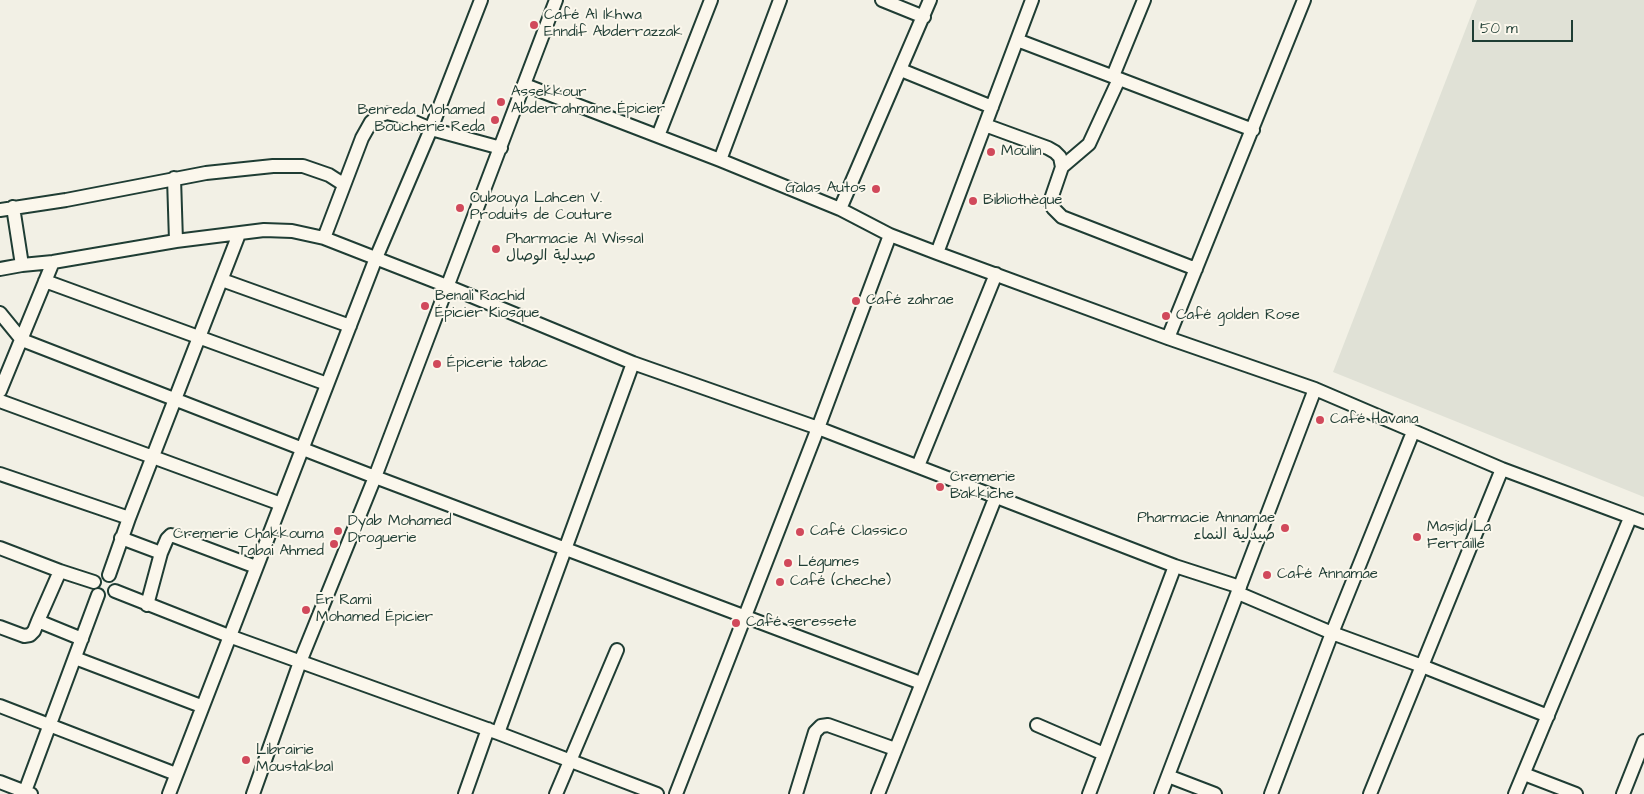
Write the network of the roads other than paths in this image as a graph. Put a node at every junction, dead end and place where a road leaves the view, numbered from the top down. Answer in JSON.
{"nodes":[{"id":1,"x":556,"y":0,"type":"edge"},
{"id":2,"x":711,"y":0,"type":"edge"},
{"id":3,"x":780,"y":0,"type":"edge"},
{"id":4,"x":882,"y":0,"type":"edge"},
{"id":5,"x":930,"y":0,"type":"edge"},
{"id":6,"x":1032,"y":0,"type":"edge"},
{"id":7,"x":1144,"y":0,"type":"edge"},
{"id":8,"x":1303,"y":1,"type":"edge"},
{"id":9,"x":479,"y":2,"type":"edge"},
{"id":10,"x":924,"y":17,"type":"junction"},
{"id":11,"x":1017,"y":40,"type":"junction"},
{"id":12,"x":901,"y":70,"type":"junction"},
{"id":13,"x":1116,"y":78,"type":"junction"},
{"id":14,"x":525,"y":85,"type":"junction"},
{"id":15,"x":992,"y":107,"type":"junction"},
{"id":16,"x":985,"y":125,"type":"junction"},
{"id":17,"x":431,"y":129,"type":"junction"},
{"id":18,"x":1253,"y":130,"type":"junction"},
{"id":19,"x":658,"y":136,"type":"junction"},
{"id":20,"x":501,"y":148,"type":"junction"},
{"id":21,"x":720,"y":160,"type":"junction"},
{"id":22,"x":1062,"y":167,"type":"junction"},
{"id":23,"x":174,"y":178,"type":"junction"},
{"id":24,"x":343,"y":184,"type":"junction"},
{"id":25,"x":13,"y":206,"type":"junction"},
{"id":26,"x":840,"y":209,"type":"junction"},
{"id":27,"x":0,"y":210,"type":"edge"},
{"id":28,"x":239,"y":234,"type":"junction"},
{"id":29,"x":890,"y":235,"type":"junction"},
{"id":30,"x":324,"y":238,"type":"junction"},
{"id":31,"x":176,"y":241,"type":"junction"},
{"id":32,"x":937,"y":253,"type":"junction"},
{"id":33,"x":376,"y":258,"type":"junction"},
{"id":34,"x":53,"y":262,"type":"junction"},
{"id":35,"x":22,"y":265,"type":"junction"},
{"id":36,"x":0,"y":270,"type":"edge"},
{"id":37,"x":1196,"y":270,"type":"junction"},
{"id":38,"x":996,"y":274,"type":"junction"},
{"id":39,"x":222,"y":280,"type":"junction"},
{"id":40,"x":45,"y":281,"type":"junction"},
{"id":41,"x":447,"y":286,"type":"junction"},
{"id":42,"x":0,"y":313,"type":"edge"},
{"id":43,"x":350,"y":326,"type":"junction"},
{"id":44,"x":5,"y":329,"type":"edge"},
{"id":45,"x":198,"y":336,"type":"junction"},
{"id":46,"x":1168,"y":338,"type":"junction"},
{"id":47,"x":22,"y":340,"type":"junction"},
{"id":48,"x":633,"y":363,"type":"junction"},
{"id":49,"x":327,"y":384,"type":"junction"},
{"id":50,"x":1315,"y":389,"type":"junction"},
{"id":51,"x":0,"y":391,"type":"edge"},
{"id":52,"x":174,"y":398,"type":"junction"},
{"id":53,"x":0,"y":401,"type":"edge"},
{"id":54,"x":818,"y":428,"type":"junction"},
{"id":55,"x":1413,"y":432,"type":"junction"},
{"id":56,"x":303,"y":447,"type":"junction"},
{"id":57,"x":153,"y":458,"type":"junction"},
{"id":58,"x":918,"y":466,"type":"junction"},
{"id":59,"x":1502,"y":469,"type":"junction"},
{"id":60,"x":0,"y":474,"type":"edge"},
{"id":61,"x":375,"y":477,"type":"junction"},
{"id":62,"x":996,"y":496,"type":"junction"},
{"id":63,"x":281,"y":504,"type":"junction"},
{"id":64,"x":129,"y":518,"type":"junction"},
{"id":65,"x":1630,"y":518,"type":"junction"},
{"id":66,"x":1644,"y":522,"type":"edge"},
{"id":67,"x":121,"y":538,"type":"junction"},
{"id":68,"x":565,"y":547,"type":"junction"},
{"id":69,"x":0,"y":548,"type":"edge"},
{"id":70,"x":161,"y":553,"type":"junction"},
{"id":71,"x":1175,"y":566,"type":"junction"},
{"id":72,"x":256,"y":567,"type":"junction"},
{"id":73,"x":60,"y":571,"type":"junction"},
{"id":74,"x":109,"y":575,"type":"junction"},
{"id":75,"x":94,"y":582,"type":"junction"},
{"id":76,"x":1239,"y":590,"type":"junction"},
{"id":77,"x":115,"y":591,"type":"junction"},
{"id":78,"x":98,"y":595,"type":"junction"},
{"id":79,"x":148,"y":605,"type":"junction"},
{"id":80,"x":745,"y":617,"type":"junction"},
{"id":81,"x":38,"y":621,"type":"junction"},
{"id":82,"x":0,"y":628,"type":"edge"},
{"id":83,"x":1332,"y":633,"type":"junction"},
{"id":84,"x":230,"y":636,"type":"junction"},
{"id":85,"x":82,"y":639,"type":"junction"},
{"id":86,"x":617,"y":650,"type":"dead end"},
{"id":87,"x":74,"y":658,"type":"junction"},
{"id":88,"x":300,"y":662,"type":"junction"},
{"id":89,"x":1422,"y":666,"type":"junction"},
{"id":90,"x":921,"y":683,"type":"junction"},
{"id":91,"x":0,"y":706,"type":"edge"},
{"id":92,"x":202,"y":706,"type":"junction"},
{"id":93,"x":1548,"y":716,"type":"junction"},
{"id":94,"x":50,"y":725,"type":"junction"},
{"id":95,"x":1036,"y":725,"type":"dead end"},
{"id":96,"x":493,"y":731,"type":"junction"},
{"id":97,"x":1644,"y":741,"type":"edge"},
{"id":98,"x":895,"y":749,"type":"junction"},
{"id":99,"x":1104,"y":754,"type":"junction"},
{"id":100,"x":570,"y":761,"type":"junction"},
{"id":101,"x":176,"y":774,"type":"junction"},
{"id":102,"x":1524,"y":774,"type":"junction"},
{"id":103,"x":1168,"y":776,"type":"junction"},
{"id":104,"x":0,"y":782,"type":"edge"},
{"id":105,"x":27,"y":793,"type":"edge"},
{"id":106,"x":169,"y":794,"type":"edge"},
{"id":107,"x":254,"y":794,"type":"edge"},
{"id":108,"x":465,"y":794,"type":"edge"},
{"id":109,"x":556,"y":794,"type":"edge"},
{"id":110,"x":656,"y":794,"type":"edge"},
{"id":111,"x":676,"y":794,"type":"edge"},
{"id":112,"x":796,"y":794,"type":"edge"},
{"id":113,"x":878,"y":794,"type":"edge"},
{"id":114,"x":1089,"y":794,"type":"edge"},
{"id":115,"x":1162,"y":794,"type":"edge"},
{"id":116,"x":1215,"y":794,"type":"edge"},
{"id":117,"x":1271,"y":794,"type":"edge"},
{"id":118,"x":1370,"y":794,"type":"edge"},
{"id":119,"x":1515,"y":794,"type":"edge"},
{"id":120,"x":1576,"y":794,"type":"edge"},
{"id":121,"x":1623,"y":794,"type":"edge"}],
"edges":[{"from":1,"to":14,"type":"street"},
{"from":2,"to":19,"type":"street"},
{"from":3,"to":21,"type":"street"},
{"from":4,"to":10,"type":"street"},
{"from":5,"to":10,"type":"street"},
{"from":6,"to":11,"type":"street"},
{"from":7,"to":13,"type":"street"},
{"from":8,"to":18,"type":"street"},
{"from":9,"to":17,"type":"street"},
{"from":10,"to":12,"type":"street"},
{"from":11,"to":13,"type":"street"},
{"from":11,"to":15,"type":"street"},
{"from":12,"to":15,"type":"street"},
{"from":12,"to":26,"type":"street"},
{"from":13,"to":18,"type":"street"},
{"from":13,"to":22,"type":"street"},
{"from":14,"to":19,"type":"street"},
{"from":14,"to":20,"type":"street"},
{"from":15,"to":16,"type":"street"},
{"from":16,"to":22,"type":"street"},
{"from":16,"to":32,"type":"street"},
{"from":17,"to":20,"type":"street"},
{"from":17,"to":24,"type":"street"},
{"from":17,"to":33,"type":"street"},
{"from":18,"to":37,"type":"street"},
{"from":19,"to":21,"type":"street"},
{"from":20,"to":41,"type":"street"},
{"from":21,"to":26,"type":"street"},
{"from":22,"to":37,"type":"street"},
{"from":23,"to":24,"type":"street"},
{"from":23,"to":25,"type":"street"},
{"from":23,"to":31,"type":"street"},
{"from":24,"to":30,"type":"street"},
{"from":25,"to":27,"type":"street"},
{"from":25,"to":35,"type":"street"},
{"from":26,"to":29,"type":"street"},
{"from":28,"to":30,"type":"street"},
{"from":28,"to":31,"type":"street"},
{"from":28,"to":39,"type":"street"},
{"from":29,"to":32,"type":"street"},
{"from":29,"to":54,"type":"street"},
{"from":30,"to":33,"type":"street"},
{"from":31,"to":34,"type":"street"},
{"from":32,"to":38,"type":"street"},
{"from":33,"to":41,"type":"street"},
{"from":33,"to":43,"type":"street"},
{"from":34,"to":35,"type":"street"},
{"from":34,"to":40,"type":"street"},
{"from":35,"to":36,"type":"street"},
{"from":37,"to":46,"type":"street"},
{"from":38,"to":46,"type":"street"},
{"from":38,"to":58,"type":"street"},
{"from":39,"to":43,"type":"street"},
{"from":39,"to":45,"type":"street"},
{"from":40,"to":45,"type":"street"},
{"from":40,"to":47,"type":"street"},
{"from":41,"to":48,"type":"street"},
{"from":41,"to":61,"type":"street"},
{"from":42,"to":44,"type":"street"},
{"from":43,"to":49,"type":"street"},
{"from":44,"to":47,"type":"street"},
{"from":45,"to":49,"type":"street"},
{"from":45,"to":52,"type":"street"},
{"from":46,"to":50,"type":"street"},
{"from":47,"to":51,"type":"street"},
{"from":47,"to":52,"type":"street"},
{"from":48,"to":54,"type":"street"},
{"from":48,"to":68,"type":"street"},
{"from":49,"to":56,"type":"street"},
{"from":50,"to":55,"type":"street"},
{"from":50,"to":76,"type":"street"},
{"from":52,"to":56,"type":"street"},
{"from":52,"to":57,"type":"street"},
{"from":53,"to":57,"type":"street"},
{"from":54,"to":58,"type":"street"},
{"from":54,"to":80,"type":"street"},
{"from":55,"to":59,"type":"street"},
{"from":55,"to":83,"type":"street"},
{"from":56,"to":61,"type":"street"},
{"from":56,"to":63,"type":"street"},
{"from":57,"to":63,"type":"street"},
{"from":57,"to":64,"type":"street"},
{"from":58,"to":62,"type":"street"},
{"from":59,"to":65,"type":"street"},
{"from":59,"to":89,"type":"street"},
{"from":60,"to":64,"type":"street"},
{"from":61,"to":68,"type":"street"},
{"from":61,"to":88,"type":"street"},
{"from":62,"to":71,"type":"street"},
{"from":62,"to":90,"type":"street"},
{"from":63,"to":72,"type":"street"},
{"from":64,"to":67,"type":"street"},
{"from":65,"to":66,"type":"street"},
{"from":65,"to":93,"type":"street"},
{"from":67,"to":70,"type":"street"},
{"from":67,"to":74,"type":"street"},
{"from":68,"to":80,"type":"street"},
{"from":68,"to":96,"type":"street"},
{"from":69,"to":73,"type":"street"},
{"from":70,"to":72,"type":"street"},
{"from":70,"to":79,"type":"street"},
{"from":71,"to":76,"type":"street"},
{"from":71,"to":99,"type":"street"},
{"from":72,"to":84,"type":"street"},
{"from":73,"to":75,"type":"street"},
{"from":73,"to":81,"type":"street"},
{"from":74,"to":75,"type":"street"},
{"from":74,"to":77,"type":"street"},
{"from":75,"to":78,"type":"street"},
{"from":76,"to":83,"type":"street"},
{"from":76,"to":103,"type":"street"},
{"from":77,"to":78,"type":"street"},
{"from":77,"to":79,"type":"street"},
{"from":78,"to":85,"type":"street"},
{"from":79,"to":84,"type":"street"},
{"from":80,"to":90,"type":"street"},
{"from":80,"to":111,"type":"street"},
{"from":81,"to":82,"type":"street"},
{"from":81,"to":85,"type":"street"},
{"from":83,"to":89,"type":"street"},
{"from":83,"to":117,"type":"street"},
{"from":84,"to":88,"type":"street"},
{"from":84,"to":92,"type":"street"},
{"from":85,"to":87,"type":"street"},
{"from":86,"to":100,"type":"street"},
{"from":87,"to":92,"type":"street"},
{"from":87,"to":94,"type":"street"},
{"from":88,"to":96,"type":"street"},
{"from":88,"to":107,"type":"street"},
{"from":89,"to":93,"type":"street"},
{"from":89,"to":118,"type":"street"},
{"from":90,"to":98,"type":"street"},
{"from":91,"to":94,"type":"street"},
{"from":92,"to":101,"type":"street"},
{"from":93,"to":102,"type":"street"},
{"from":94,"to":101,"type":"street"},
{"from":94,"to":105,"type":"street"},
{"from":95,"to":99,"type":"street"},
{"from":96,"to":100,"type":"street"},
{"from":96,"to":108,"type":"street"},
{"from":97,"to":121,"type":"street"},
{"from":98,"to":112,"type":"street"},
{"from":98,"to":113,"type":"street"},
{"from":99,"to":114,"type":"street"},
{"from":100,"to":109,"type":"street"},
{"from":100,"to":110,"type":"street"},
{"from":101,"to":106,"type":"street"},
{"from":102,"to":119,"type":"street"},
{"from":102,"to":120,"type":"street"},
{"from":103,"to":115,"type":"street"},
{"from":103,"to":116,"type":"street"},
{"from":104,"to":105,"type":"street"}]}
